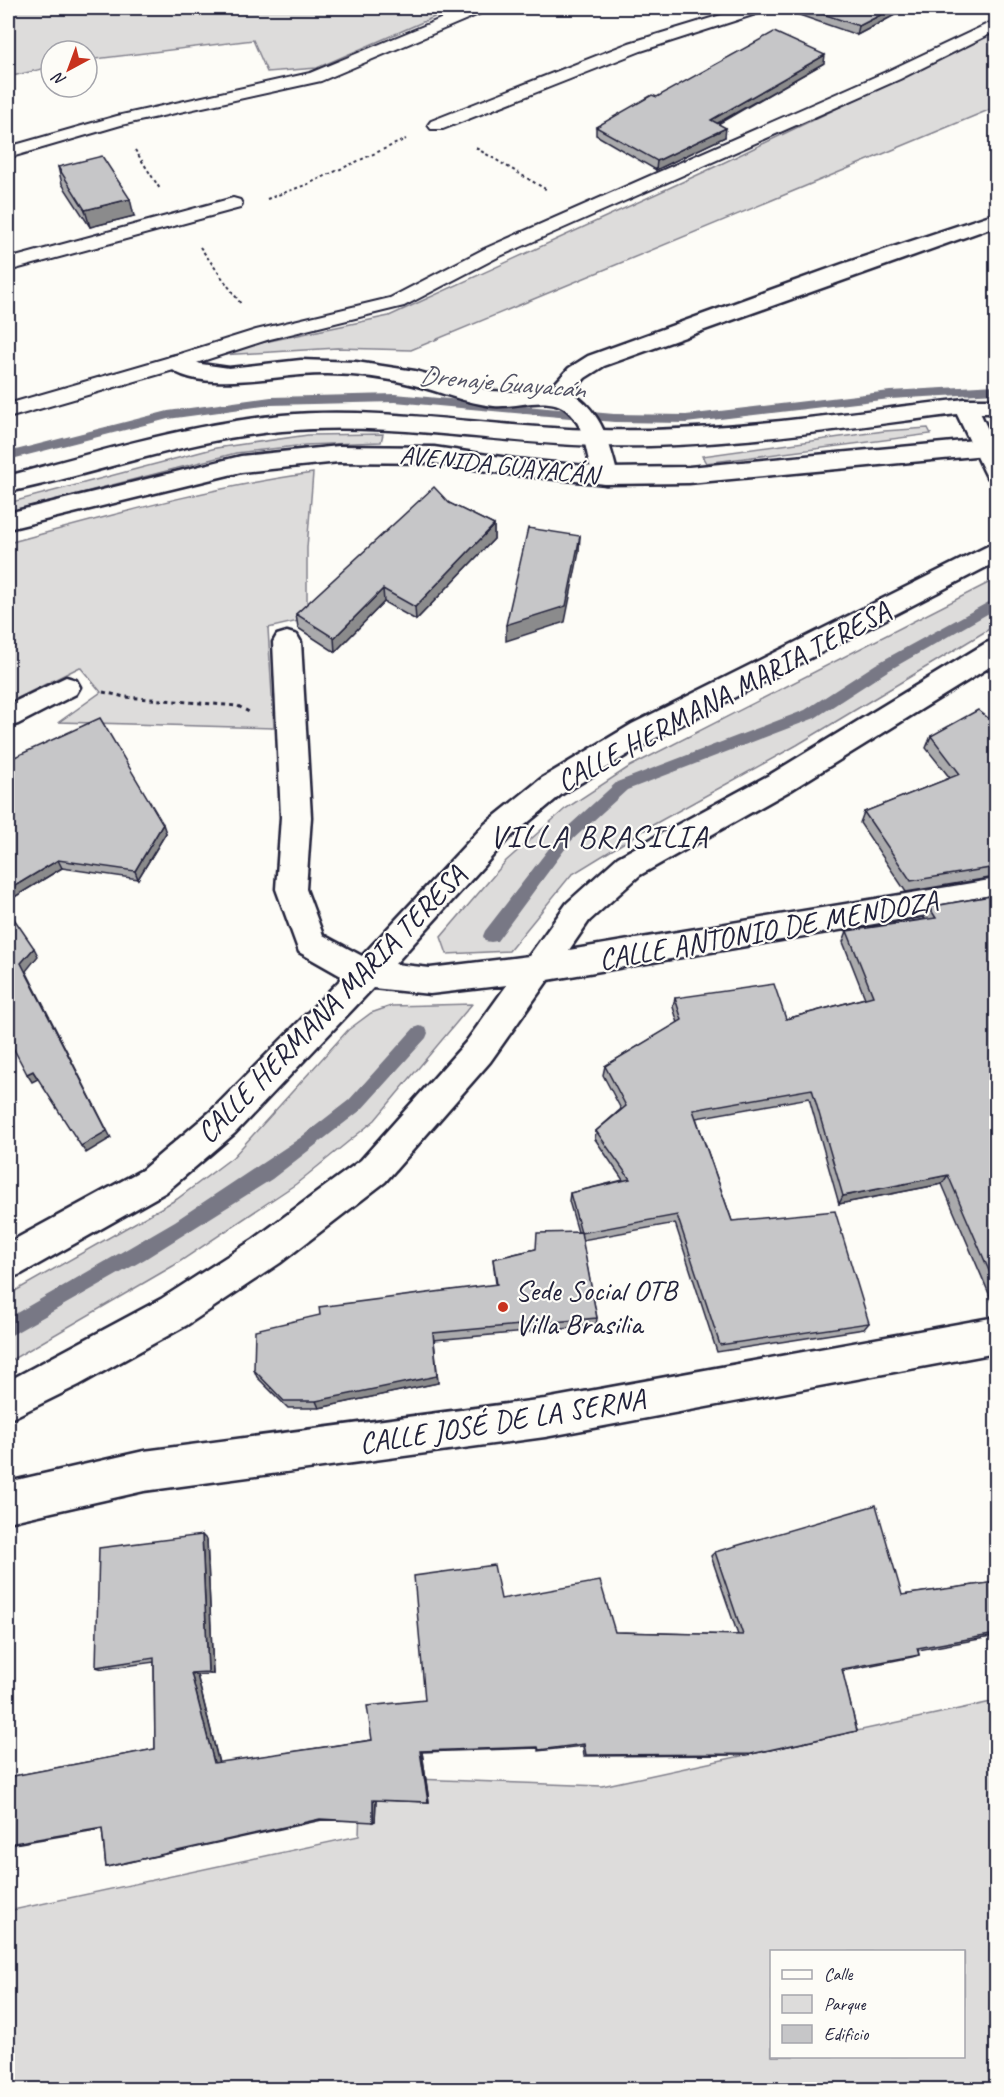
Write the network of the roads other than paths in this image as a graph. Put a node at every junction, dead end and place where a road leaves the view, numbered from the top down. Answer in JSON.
{"nodes":[{"id":1,"x":480,"y":8,"type":"edge"},
{"id":2,"x":759,"y":8,"type":"edge"},
{"id":3,"x":996,"y":25,"type":"edge"},
{"id":4,"x":436,"y":125,"type":"road end"},
{"id":5,"x":8,"y":153,"type":"edge"},
{"id":6,"x":233,"y":204,"type":"road end"},
{"id":7,"x":996,"y":219,"type":"edge"},
{"id":8,"x":8,"y":265,"type":"edge"},
{"id":9,"x":177,"y":362,"type":"junction"},
{"id":10,"x":558,"y":394,"type":"junction"},
{"id":11,"x":965,"y":406,"type":"junction"},
{"id":12,"x":996,"y":406,"type":"edge"},
{"id":13,"x":8,"y":411,"type":"edge"},
{"id":14,"x":597,"y":438,"type":"junction"},
{"id":15,"x":990,"y":446,"type":"edge"},
{"id":16,"x":996,"y":471,"type":"edge"},
{"id":17,"x":606,"y":476,"type":"junction"},
{"id":18,"x":8,"y":484,"type":"edge"},
{"id":19,"x":8,"y":521,"type":"edge"},
{"id":20,"x":996,"y":551,"type":"edge"},
{"id":21,"x":287,"y":642,"type":"dead end"},
{"id":22,"x":996,"y":650,"type":"edge"},
{"id":23,"x":66,"y":687,"type":"road end"},
{"id":24,"x":8,"y":717,"type":"edge"},
{"id":25,"x":996,"y":891,"type":"edge"},
{"id":26,"x":539,"y":968,"type":"junction"},
{"id":27,"x":366,"y":974,"type":"junction"},
{"id":28,"x":8,"y":1262,"type":"edge"},
{"id":29,"x":996,"y":1335,"type":"edge"},
{"id":30,"x":8,"y":1401,"type":"edge"},
{"id":31,"x":8,"y":1502,"type":"edge"}],
"edges":[{"from":1,"to":5,"type":"lane"},
{"from":2,"to":4,"type":"lane"},
{"from":3,"to":9,"type":"lane"},
{"from":6,"to":8,"type":"lane"},
{"from":7,"to":10,"type":"street"},
{"from":9,"to":10,"type":"street"},
{"from":9,"to":13,"type":"lane"},
{"from":10,"to":14,"type":"street"},
{"from":11,"to":12,"type":"street","name":"AVENIDA GUAYACÁN"},
{"from":11,"to":14,"type":"street","name":"AVENIDA GUAYACÁN"},
{"from":11,"to":15,"type":"street"},
{"from":14,"to":17,"type":"street"},
{"from":14,"to":18,"type":"street","name":"AVENIDA GUAYACÁN"},
{"from":15,"to":16,"type":"street"},
{"from":15,"to":17,"type":"street","name":"AVENIDA GUAYACÁN"},
{"from":17,"to":19,"type":"street","name":"AVENIDA GUAYACÁN"},
{"from":20,"to":27,"type":"street","name":"CALLE HERMANA MARIA TERESA"},
{"from":21,"to":27,"type":"street"},
{"from":22,"to":26,"type":"street"},
{"from":23,"to":24,"type":"street"},
{"from":25,"to":26,"type":"street","name":"CALLE ANTONIO DE MENDOZA"},
{"from":26,"to":27,"type":"street","name":"CALLE ANTONIO DE MENDOZA"},
{"from":26,"to":30,"type":"street"},
{"from":27,"to":28,"type":"street","name":"CALLE HERMANA MARIA TERESA"},
{"from":29,"to":31,"type":"street","name":"CALLE JOSÉ DE LA SERNA"}]}
